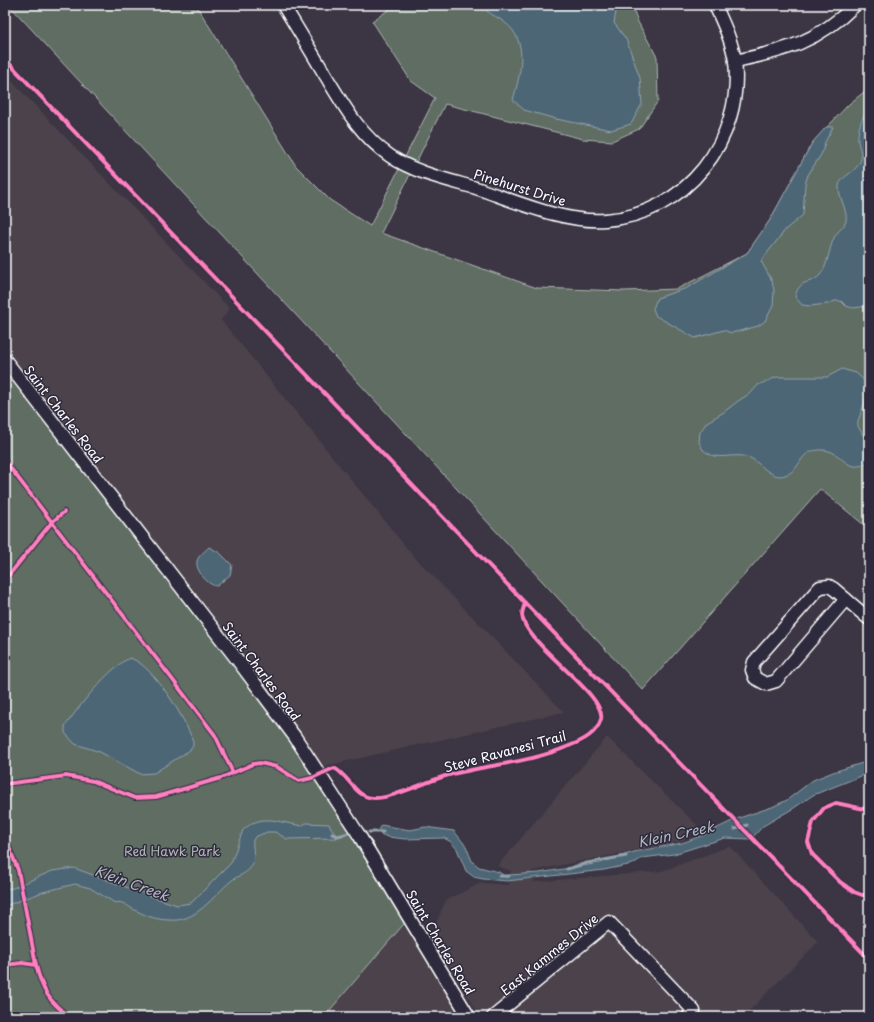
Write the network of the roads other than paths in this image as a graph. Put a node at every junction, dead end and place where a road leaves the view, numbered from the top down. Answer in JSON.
{"nodes":[{"id":1,"x":284,"y":5,"type":"edge"},
{"id":2,"x":715,"y":5,"type":"edge"},
{"id":3,"x":855,"y":5,"type":"edge"},
{"id":4,"x":735,"y":61,"type":"junction"},
{"id":5,"x":5,"y":360,"type":"edge"},
{"id":6,"x":846,"y":599,"type":"junction"},
{"id":7,"x":869,"y":619,"type":"edge"},
{"id":8,"x":469,"y":1017,"type":"edge"},
{"id":9,"x":493,"y":1017,"type":"edge"},
{"id":10,"x":688,"y":1017,"type":"edge"}],
"edges":[{"from":1,"to":4,"type":"street","name":"Pinehurst Drive"},
{"from":2,"to":4,"type":"street","name":"Pinehurst Drive"},
{"from":3,"to":4,"type":"street"},
{"from":5,"to":8,"type":"street","name":"Saint Charles Road"},
{"from":6,"to":6,"type":"street"},
{"from":6,"to":7,"type":"street"},
{"from":9,"to":10,"type":"street","name":"East Kammes Drive"}]}
